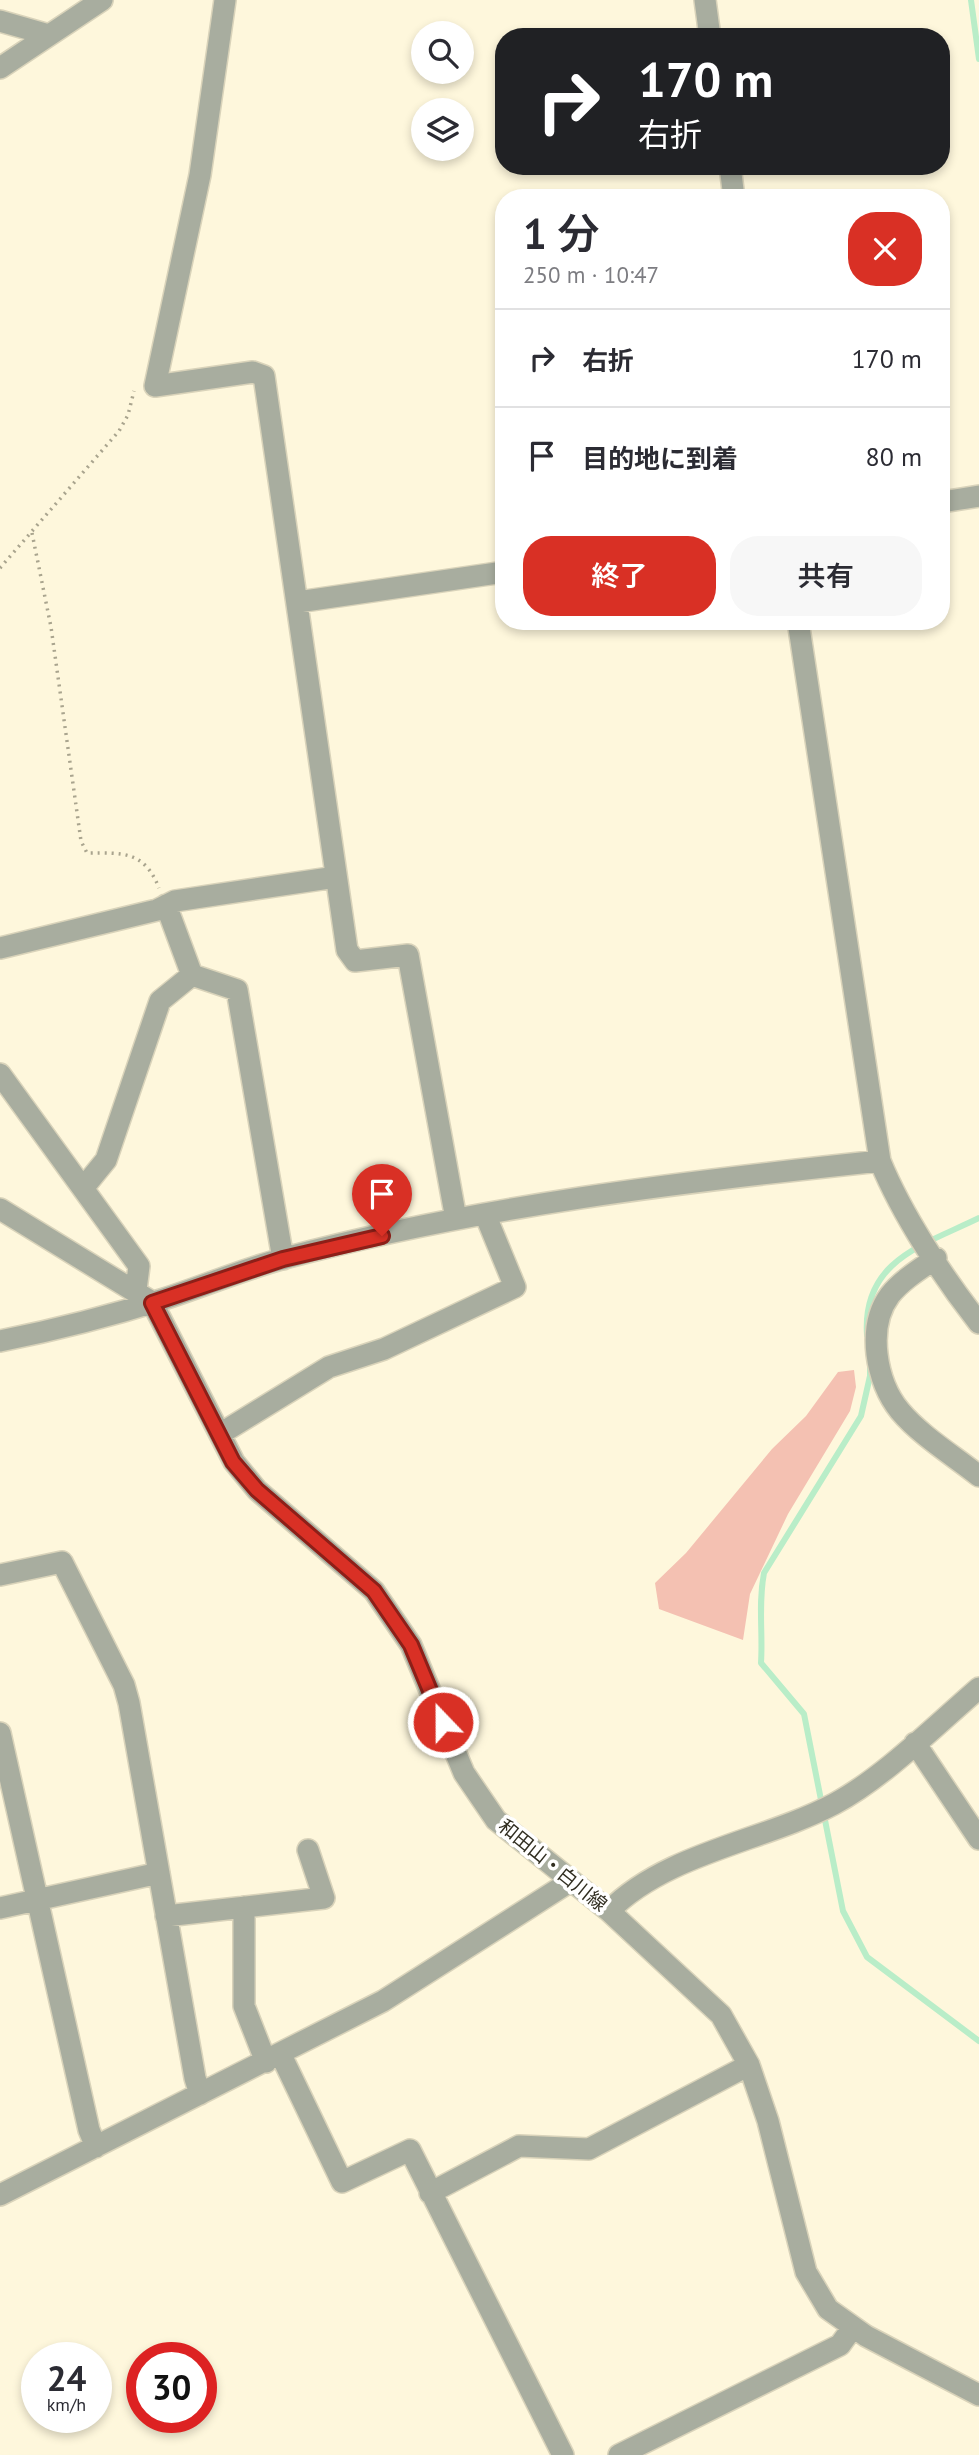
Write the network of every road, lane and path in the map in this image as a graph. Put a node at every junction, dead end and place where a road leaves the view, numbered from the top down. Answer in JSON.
{"nodes":[{"id":1,"x":102,"y":0,"type":"edge"},
{"id":2,"x":225,"y":0,"type":"edge"},
{"id":3,"x":705,"y":0,"type":"edge"},
{"id":4,"x":0,"y":21,"type":"edge"},
{"id":5,"x":709,"y":28,"type":"edge"},
{"id":6,"x":48,"y":35,"type":"junction"},
{"id":7,"x":0,"y":68,"type":"edge"},
{"id":8,"x":137,"y":382,"type":"dead end"},
{"id":9,"x":979,"y":496,"type":"edge"},
{"id":10,"x":950,"y":501,"type":"edge"},
{"id":11,"x":32,"y":533,"type":"junction"},
{"id":12,"x":0,"y":568,"type":"edge"},
{"id":13,"x":495,"y":573,"type":"edge"},
{"id":14,"x":298,"y":602,"type":"junction"},
{"id":15,"x":799,"y":630,"type":"edge"},
{"id":16,"x":336,"y":877,"type":"junction"},
{"id":17,"x":166,"y":905,"type":"junction"},
{"id":18,"x":0,"y":948,"type":"edge"},
{"id":19,"x":192,"y":975,"type":"junction"},
{"id":20,"x":0,"y":1074,"type":"edge"},
{"id":21,"x":880,"y":1161,"type":"junction"},
{"id":22,"x":84,"y":1187,"type":"junction"},
{"id":23,"x":0,"y":1209,"type":"edge"},
{"id":24,"x":485,"y":1213,"type":"junction"},
{"id":25,"x":456,"y":1219,"type":"junction"},
{"id":26,"x":935,"y":1257,"type":"junction"},
{"id":27,"x":283,"y":1259,"type":"junction"},
{"id":28,"x":144,"y":1296,"type":"junction"},
{"id":29,"x":979,"y":1323,"type":"edge"},
{"id":30,"x":0,"y":1341,"type":"edge"},
{"id":31,"x":220,"y":1434,"type":"junction"},
{"id":32,"x":979,"y":1476,"type":"edge"},
{"id":33,"x":0,"y":1575,"type":"edge"},
{"id":34,"x":979,"y":1688,"type":"edge"},
{"id":35,"x":0,"y":1733,"type":"edge"},
{"id":36,"x":915,"y":1744,"type":"junction"},
{"id":37,"x":979,"y":1839,"type":"edge"},
{"id":38,"x":308,"y":1850,"type":"dead end"},
{"id":39,"x":159,"y":1873,"type":"junction"},
{"id":40,"x":571,"y":1881,"type":"junction"},
{"id":41,"x":38,"y":1900,"type":"junction"},
{"id":42,"x":244,"y":1907,"type":"junction"},
{"id":43,"x":0,"y":1908,"type":"edge"},
{"id":44,"x":609,"y":1911,"type":"junction"},
{"id":45,"x":166,"y":1916,"type":"junction"},
{"id":46,"x":274,"y":2059,"type":"junction"},
{"id":47,"x":749,"y":2065,"type":"junction"},
{"id":48,"x":200,"y":2094,"type":"junction"},
{"id":49,"x":96,"y":2147,"type":"junction"},
{"id":50,"x":430,"y":2193,"type":"junction"},
{"id":51,"x":0,"y":2195,"type":"edge"},
{"id":52,"x":853,"y":2327,"type":"junction"},
{"id":53,"x":979,"y":2395,"type":"edge"},
{"id":54,"x":563,"y":2455,"type":"edge"},
{"id":55,"x":619,"y":2455,"type":"edge"}],
"edges":[{"from":1,"to":6,"type":"street"},
{"from":2,"to":14,"type":"street"},
{"from":3,"to":5,"type":"street"},
{"from":4,"to":6,"type":"street"},
{"from":6,"to":7,"type":"street"},
{"from":8,"to":11,"type":"path"},
{"from":9,"to":10,"type":"street"},
{"from":11,"to":12,"type":"path"},
{"from":11,"to":17,"type":"path"},
{"from":13,"to":14,"type":"street"},
{"from":14,"to":16,"type":"street"},
{"from":15,"to":21,"type":"street"},
{"from":16,"to":17,"type":"street"},
{"from":16,"to":25,"type":"street"},
{"from":17,"to":18,"type":"street"},
{"from":17,"to":19,"type":"street"},
{"from":19,"to":22,"type":"street"},
{"from":19,"to":27,"type":"street"},
{"from":20,"to":22,"type":"street"},
{"from":21,"to":24,"type":"street"},
{"from":21,"to":26,"type":"street"},
{"from":22,"to":28,"type":"street"},
{"from":23,"to":28,"type":"street"},
{"from":24,"to":25,"type":"street"},
{"from":24,"to":31,"type":"street"},
{"from":25,"to":27,"type":"street"},
{"from":26,"to":29,"type":"street"},
{"from":26,"to":32,"type":"street"},
{"from":27,"to":28,"type":"street"},
{"from":28,"to":30,"type":"street"},
{"from":28,"to":31,"type":"street","name":"和田山・白川線"},
{"from":31,"to":40,"type":"street","name":"和田山・白川線"},
{"from":33,"to":39,"type":"street"},
{"from":34,"to":36,"type":"street"},
{"from":35,"to":41,"type":"street"},
{"from":36,"to":37,"type":"street"},
{"from":36,"to":44,"type":"street"},
{"from":38,"to":42,"type":"street"},
{"from":39,"to":41,"type":"street"},
{"from":39,"to":45,"type":"street"},
{"from":40,"to":44,"type":"street","name":"和田山・白川線"},
{"from":40,"to":46,"type":"street"},
{"from":41,"to":43,"type":"street"},
{"from":41,"to":49,"type":"street"},
{"from":42,"to":45,"type":"street"},
{"from":42,"to":46,"type":"street"},
{"from":44,"to":47,"type":"street","name":"和田山・白川線"},
{"from":45,"to":48,"type":"street"},
{"from":46,"to":48,"type":"street"},
{"from":46,"to":50,"type":"street"},
{"from":47,"to":50,"type":"street"},
{"from":47,"to":52,"type":"street","name":"和田山・白川線"},
{"from":48,"to":49,"type":"street"},
{"from":49,"to":51,"type":"street"},
{"from":50,"to":54,"type":"street"},
{"from":52,"to":53,"type":"street","name":"和田山・白川線"},
{"from":52,"to":55,"type":"street"}]}
